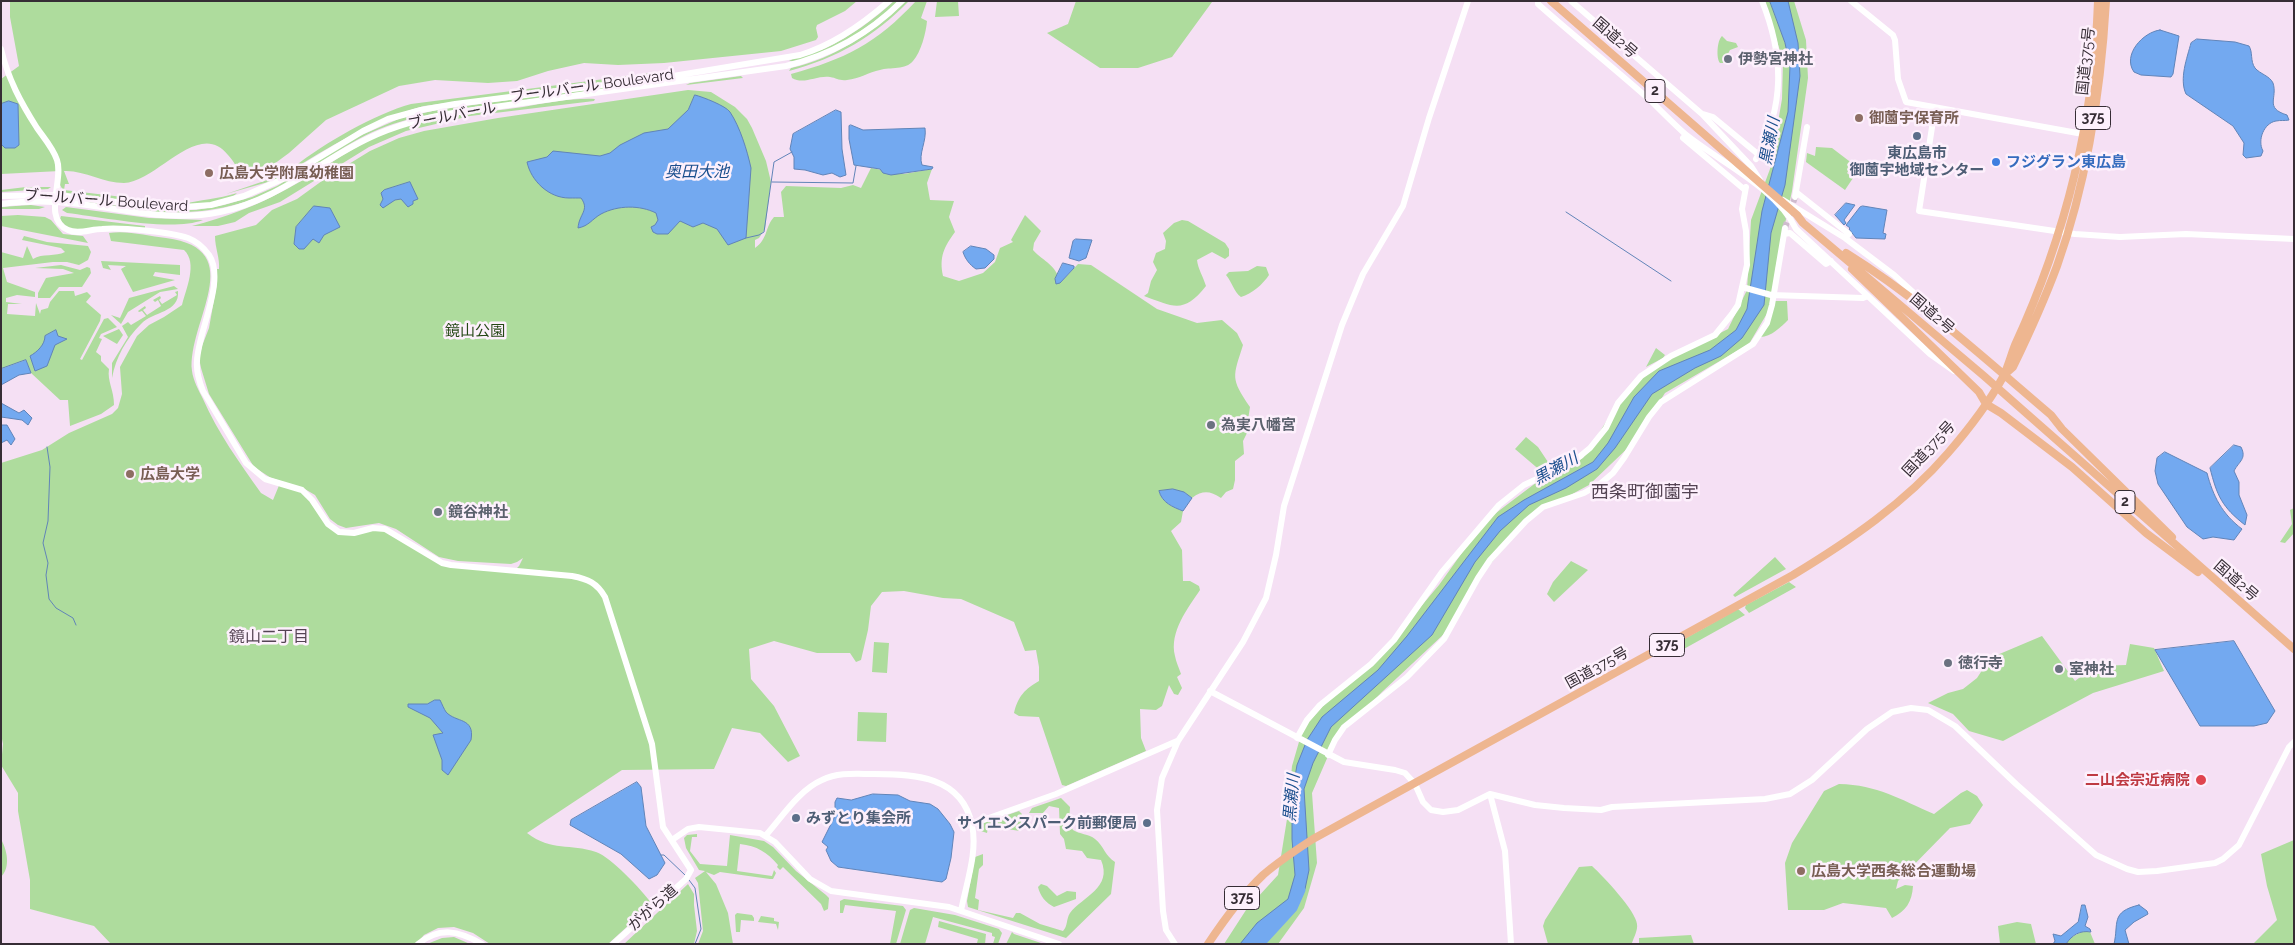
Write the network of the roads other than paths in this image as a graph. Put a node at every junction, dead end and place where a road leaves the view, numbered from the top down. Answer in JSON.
{"nodes":[{"id":1,"x":889,"y":1,"type":"edge"},
{"id":2,"x":902,"y":1,"type":"edge"},
{"id":3,"x":1468,"y":1,"type":"edge"},
{"id":4,"x":1538,"y":1,"type":"edge"},
{"id":5,"x":1551,"y":1,"type":"edge"},
{"id":6,"x":1571,"y":1,"type":"edge"},
{"id":7,"x":1762,"y":1,"type":"edge"},
{"id":8,"x":1851,"y":1,"type":"edge"},
{"id":9,"x":2098,"y":1,"type":"edge"},
{"id":10,"x":2106,"y":1,"type":"edge"},
{"id":11,"x":1,"y":49,"type":"edge"},
{"id":12,"x":1935,"y":108,"type":"junction"},
{"id":13,"x":1702,"y":114,"type":"junction"},
{"id":14,"x":1807,"y":127,"type":"dead end"},
{"id":15,"x":2083,"y":134,"type":"junction"},
{"id":16,"x":1683,"y":138,"type":"dead end"},
{"id":17,"x":1757,"y":181,"type":"junction"},
{"id":18,"x":1,"y":196,"type":"edge"},
{"id":19,"x":56,"y":198,"type":"junction"},
{"id":20,"x":1,"y":204,"type":"edge"},
{"id":21,"x":1783,"y":204,"type":"junction"},
{"id":22,"x":1803,"y":223,"type":"junction"},
{"id":23,"x":2063,"y":233,"type":"junction"},
{"id":24,"x":1846,"y":238,"type":"junction"},
{"id":25,"x":2294,"y":239,"type":"edge"},
{"id":26,"x":1831,"y":261,"type":"junction"},
{"id":27,"x":1745,"y":288,"type":"junction"},
{"id":28,"x":1773,"y":294,"type":"junction"},
{"id":29,"x":1868,"y":296,"type":"junction"},
{"id":30,"x":1952,"y":331,"type":"junction"},
{"id":31,"x":1954,"y":370,"type":"junction"},
{"id":32,"x":2004,"y":375,"type":"junction"},
{"id":33,"x":1986,"y":404,"type":"junction"},
{"id":34,"x":2190,"y":559,"type":"junction"},
{"id":35,"x":2236,"y":599,"type":"junction"},
{"id":36,"x":2294,"y":649,"type":"edge"},
{"id":37,"x":1210,"y":691,"type":"junction"},
{"id":38,"x":1297,"y":738,"type":"junction"},
{"id":39,"x":1178,"y":741,"type":"junction"},
{"id":40,"x":2294,"y":742,"type":"edge"},
{"id":41,"x":1328,"y":754,"type":"junction"},
{"id":42,"x":1414,"y":784,"type":"junction"},
{"id":43,"x":1490,"y":794,"type":"junction"},
{"id":44,"x":972,"y":824,"type":"junction"},
{"id":45,"x":766,"y":835,"type":"junction"},
{"id":46,"x":672,"y":840,"type":"junction"},
{"id":47,"x":961,"y":911,"type":"junction"},
{"id":48,"x":418,"y":944,"type":"edge"},
{"id":49,"x":482,"y":944,"type":"edge"},
{"id":50,"x":613,"y":944,"type":"edge"},
{"id":51,"x":1059,"y":944,"type":"edge"},
{"id":52,"x":1175,"y":944,"type":"edge"},
{"id":53,"x":1208,"y":944,"type":"edge"},
{"id":54,"x":1511,"y":944,"type":"edge"}],
"edges":[{"from":1,"to":19,"type":"street","name":"ブールバール Boulevard"},
{"from":2,"to":19,"type":"street","name":"ブールバール"},
{"from":3,"to":37,"type":"street"},
{"from":4,"to":17,"type":"street"},
{"from":5,"to":17,"type":"highway","name":"国道2号","number":"2"},
{"from":6,"to":13,"type":"street"},
{"from":7,"to":13,"type":"street"},
{"from":8,"to":12,"type":"street"},
{"from":9,"to":15,"type":"highway","name":"国道375号","number":"375"},
{"from":10,"to":23,"type":"highway","name":"国道375号","number":"375"},
{"from":11,"to":19,"type":"street"},
{"from":12,"to":15,"type":"street"},
{"from":12,"to":23,"type":"street"},
{"from":13,"to":17,"type":"street"},
{"from":14,"to":24,"type":"street"},
{"from":15,"to":23,"type":"highway","name":"国道375号","number":"375"},
{"from":16,"to":27,"type":"street"},
{"from":17,"to":21,"type":"highway","name":"国道2号","number":"2"},
{"from":18,"to":19,"type":"street","name":"ブールバール Boulevard"},
{"from":19,"to":20,"type":"street","name":"ブールバール"},
{"from":19,"to":46,"type":"street"},
{"from":21,"to":22,"type":"highway","name":"国道2号","number":"2"},
{"from":21,"to":24,"type":"street"},
{"from":21,"to":26,"type":"street"},
{"from":22,"to":30,"type":"highway"},
{"from":22,"to":31,"type":"highway"},
{"from":22,"to":34,"type":"highway","name":"国道2号","number":"2"},
{"from":23,"to":25,"type":"street"},
{"from":23,"to":32,"type":"highway","name":"国道375号","number":"375"},
{"from":24,"to":30,"type":"street"},
{"from":26,"to":28,"type":"street"},
{"from":26,"to":29,"type":"street"},
{"from":27,"to":28,"type":"street"},
{"from":27,"to":38,"type":"street"},
{"from":28,"to":29,"type":"street"},
{"from":28,"to":41,"type":"street"},
{"from":29,"to":31,"type":"street"},
{"from":30,"to":32,"type":"highway"},
{"from":31,"to":33,"type":"highway"},
{"from":32,"to":33,"type":"highway","name":"国道375号","number":"375"},
{"from":32,"to":34,"type":"highway"},
{"from":33,"to":35,"type":"highway"},
{"from":33,"to":42,"type":"highway","name":"国道375号","number":"375"},
{"from":34,"to":35,"type":"highway","name":"国道2号","number":"2"},
{"from":35,"to":36,"type":"highway","name":"国道2号","number":"2"},
{"from":37,"to":38,"type":"street"},
{"from":37,"to":39,"type":"street"},
{"from":38,"to":41,"type":"street"},
{"from":39,"to":44,"type":"street"},
{"from":39,"to":52,"type":"street"},
{"from":40,"to":43,"type":"street"},
{"from":41,"to":42,"type":"street"},
{"from":42,"to":43,"type":"street"},
{"from":42,"to":53,"type":"highway","name":"国道375号","number":"375"},
{"from":43,"to":54,"type":"street"},
{"from":44,"to":45,"type":"street"},
{"from":44,"to":47,"type":"street"},
{"from":45,"to":46,"type":"street"},
{"from":45,"to":47,"type":"street"},
{"from":46,"to":50,"type":"street","name":"ががら道"},
{"from":47,"to":51,"type":"street"},
{"from":48,"to":49,"type":"street"}]}
